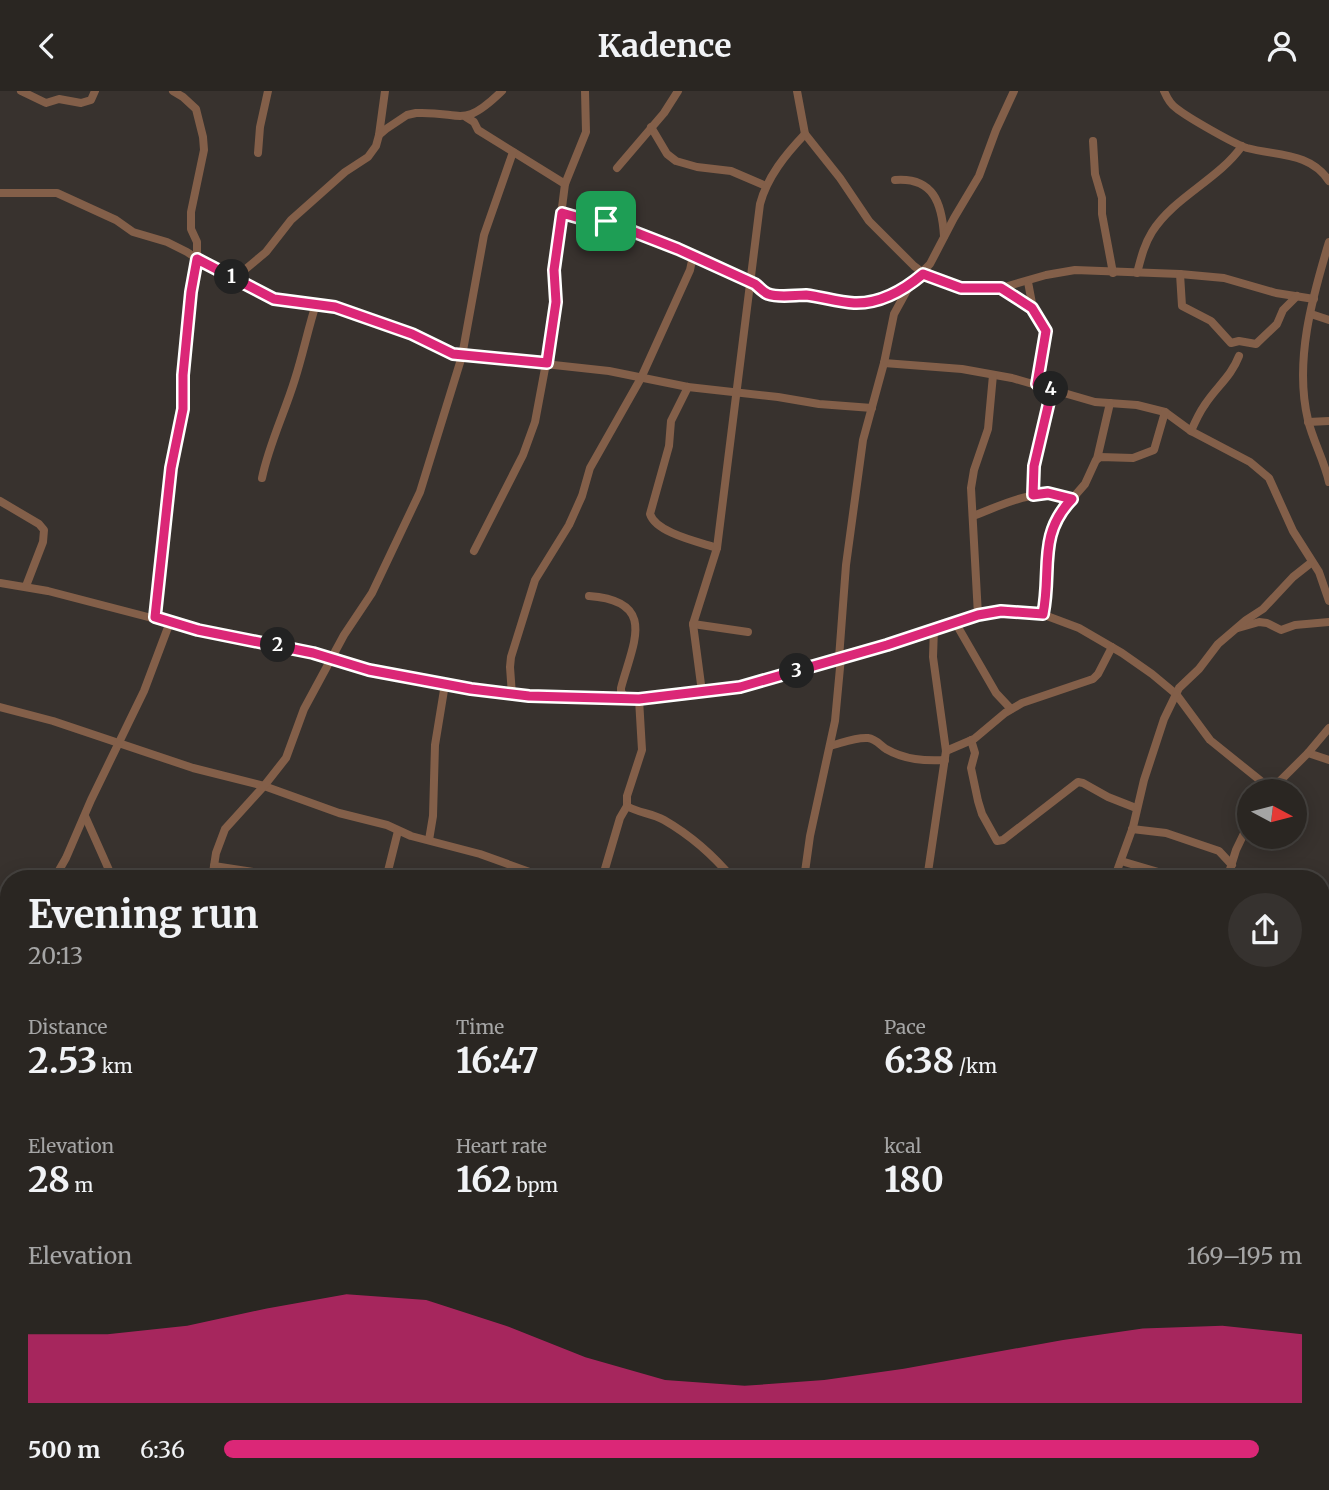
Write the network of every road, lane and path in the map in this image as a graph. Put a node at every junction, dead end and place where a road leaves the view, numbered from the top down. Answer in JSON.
{"nodes":[{"id":1,"x":21,"y":91,"type":"edge"},
{"id":2,"x":95,"y":91,"type":"edge"},
{"id":3,"x":173,"y":91,"type":"edge"},
{"id":4,"x":268,"y":91,"type":"edge"},
{"id":5,"x":385,"y":91,"type":"edge"},
{"id":6,"x":585,"y":91,"type":"edge"},
{"id":7,"x":678,"y":91,"type":"edge"},
{"id":8,"x":797,"y":91,"type":"edge"},
{"id":9,"x":1014,"y":91,"type":"edge"},
{"id":10,"x":1164,"y":91,"type":"edge"},
{"id":11,"x":496,"y":93,"type":"edge"},
{"id":12,"x":466,"y":117,"type":"junction"},
{"id":13,"x":651,"y":127,"type":"junction"},
{"id":14,"x":805,"y":134,"type":"junction"},
{"id":15,"x":379,"y":135,"type":"junction"},
{"id":16,"x":1093,"y":141,"type":"dead end"},
{"id":17,"x":1242,"y":146,"type":"junction"},
{"id":18,"x":513,"y":152,"type":"junction"},
{"id":19,"x":258,"y":153,"type":"dead end"},
{"id":20,"x":617,"y":168,"type":"dead end"},
{"id":21,"x":895,"y":180,"type":"dead end"},
{"id":22,"x":1329,"y":181,"type":"edge"},
{"id":23,"x":565,"y":184,"type":"junction"},
{"id":24,"x":766,"y":186,"type":"junction"},
{"id":25,"x":0,"y":193,"type":"edge"},
{"id":26,"x":562,"y":213,"type":"junction"},
{"id":27,"x":944,"y":236,"type":"junction"},
{"id":28,"x":1329,"y":242,"type":"edge"},
{"id":29,"x":693,"y":256,"type":"junction"},
{"id":30,"x":197,"y":259,"type":"junction"},
{"id":31,"x":1113,"y":273,"type":"junction"},
{"id":32,"x":1137,"y":273,"type":"junction"},
{"id":33,"x":923,"y":274,"type":"junction"},
{"id":34,"x":1180,"y":274,"type":"junction"},
{"id":35,"x":235,"y":278,"type":"junction"},
{"id":36,"x":750,"y":282,"type":"junction"},
{"id":37,"x":1028,"y":282,"type":"junction"},
{"id":38,"x":911,"y":283,"type":"junction"},
{"id":39,"x":1001,"y":288,"type":"junction"},
{"id":40,"x":1297,"y":296,"type":"junction"},
{"id":41,"x":1314,"y":299,"type":"junction"},
{"id":42,"x":316,"y":304,"type":"junction"},
{"id":43,"x":1032,"y":308,"type":"junction"},
{"id":44,"x":1311,"y":314,"type":"junction"},
{"id":45,"x":1329,"y":320,"type":"edge"},
{"id":46,"x":462,"y":356,"type":"junction"},
{"id":47,"x":1239,"y":356,"type":"dead end"},
{"id":48,"x":547,"y":363,"type":"junction"},
{"id":49,"x":884,"y":363,"type":"junction"},
{"id":50,"x":993,"y":375,"type":"junction"},
{"id":51,"x":641,"y":378,"type":"junction"},
{"id":52,"x":1037,"y":384,"type":"junction"},
{"id":53,"x":688,"y":387,"type":"junction"},
{"id":54,"x":1052,"y":389,"type":"junction"},
{"id":55,"x":737,"y":392,"type":"junction"},
{"id":56,"x":1110,"y":403,"type":"junction"},
{"id":57,"x":872,"y":408,"type":"junction"},
{"id":58,"x":1165,"y":412,"type":"junction"},
{"id":59,"x":1329,"y":421,"type":"edge"},
{"id":60,"x":1308,"y":422,"type":"junction"},
{"id":61,"x":1191,"y":431,"type":"junction"},
{"id":62,"x":1097,"y":459,"type":"junction"},
{"id":63,"x":262,"y":478,"type":"dead end"},
{"id":64,"x":1329,"y":482,"type":"edge"},
{"id":65,"x":1033,"y":495,"type":"junction"},
{"id":66,"x":1072,"y":499,"type":"junction"},
{"id":67,"x":0,"y":501,"type":"edge"},
{"id":68,"x":973,"y":516,"type":"junction"},
{"id":69,"x":717,"y":548,"type":"junction"},
{"id":70,"x":474,"y":551,"type":"dead end"},
{"id":71,"x":1312,"y":562,"type":"junction"},
{"id":72,"x":0,"y":583,"type":"edge"},
{"id":73,"x":26,"y":586,"type":"junction"},
{"id":74,"x":589,"y":596,"type":"dead end"},
{"id":75,"x":1329,"y":601,"type":"edge"},
{"id":76,"x":1043,"y":614,"type":"junction"},
{"id":77,"x":978,"y":615,"type":"junction"},
{"id":78,"x":155,"y":617,"type":"junction"},
{"id":79,"x":170,"y":622,"type":"junction"},
{"id":80,"x":955,"y":622,"type":"junction"},
{"id":81,"x":1329,"y":622,"type":"edge"},
{"id":82,"x":694,"y":624,"type":"junction"},
{"id":83,"x":934,"y":628,"type":"junction"},
{"id":84,"x":1234,"y":629,"type":"junction"},
{"id":85,"x":748,"y":632,"type":"dead end"},
{"id":86,"x":1112,"y":647,"type":"junction"},
{"id":87,"x":840,"y":658,"type":"junction"},
{"id":88,"x":332,"y":660,"type":"junction"},
{"id":89,"x":446,"y":684,"type":"junction"},
{"id":90,"x":702,"y":692,"type":"junction"},
{"id":91,"x":1176,"y":694,"type":"junction"},
{"id":92,"x":512,"y":695,"type":"junction"},
{"id":93,"x":628,"y":699,"type":"junction"},
{"id":94,"x":639,"y":699,"type":"junction"},
{"id":95,"x":0,"y":707,"type":"edge"},
{"id":96,"x":1012,"y":709,"type":"junction"},
{"id":97,"x":1329,"y":728,"type":"edge"},
{"id":98,"x":971,"y":740,"type":"junction"},
{"id":99,"x":120,"y":742,"type":"junction"},
{"id":100,"x":830,"y":746,"type":"junction"},
{"id":101,"x":1308,"y":753,"type":"junction"},
{"id":102,"x":946,"y":756,"type":"junction"},
{"id":103,"x":1329,"y":760,"type":"edge"},
{"id":104,"x":1258,"y":779,"type":"edge"},
{"id":105,"x":1282,"y":779,"type":"edge"},
{"id":106,"x":264,"y":786,"type":"junction"},
{"id":107,"x":627,"y":806,"type":"junction"},
{"id":108,"x":1136,"y":808,"type":"junction"},
{"id":109,"x":85,"y":816,"type":"junction"},
{"id":110,"x":1132,"y":829,"type":"junction"},
{"id":111,"x":398,"y":831,"type":"junction"},
{"id":112,"x":429,"y":840,"type":"junction"},
{"id":113,"x":1240,"y":849,"type":"edge"},
{"id":114,"x":1121,"y":861,"type":"junction"},
{"id":115,"x":214,"y":866,"type":"junction"},
{"id":116,"x":59,"y":870,"type":"edge"},
{"id":117,"x":109,"y":870,"type":"edge"},
{"id":118,"x":213,"y":870,"type":"edge"},
{"id":119,"x":240,"y":870,"type":"edge"},
{"id":120,"x":388,"y":870,"type":"edge"},
{"id":121,"x":524,"y":870,"type":"edge"},
{"id":122,"x":605,"y":870,"type":"edge"},
{"id":123,"x":725,"y":870,"type":"edge"},
{"id":124,"x":805,"y":870,"type":"edge"},
{"id":125,"x":928,"y":870,"type":"edge"},
{"id":126,"x":1118,"y":870,"type":"edge"},
{"id":127,"x":1152,"y":870,"type":"edge"},
{"id":128,"x":1229,"y":870,"type":"edge"},
{"id":129,"x":1232,"y":870,"type":"edge"}],
"edges":[{"from":1,"to":2,"type":"street"},
{"from":3,"to":30,"type":"street"},
{"from":4,"to":19,"type":"street"},
{"from":5,"to":15,"type":"street"},
{"from":6,"to":23,"type":"street"},
{"from":7,"to":13,"type":"street"},
{"from":8,"to":14,"type":"street"},
{"from":9,"to":27,"type":"street"},
{"from":10,"to":17,"type":"street"},
{"from":11,"to":12,"type":"street"},
{"from":12,"to":15,"type":"street"},
{"from":12,"to":18,"type":"street"},
{"from":13,"to":20,"type":"street"},
{"from":13,"to":24,"type":"street"},
{"from":14,"to":24,"type":"street"},
{"from":14,"to":33,"type":"street"},
{"from":15,"to":35,"type":"street"},
{"from":16,"to":31,"type":"street"},
{"from":17,"to":22,"type":"street"},
{"from":17,"to":32,"type":"street"},
{"from":18,"to":23,"type":"street"},
{"from":18,"to":46,"type":"street"},
{"from":21,"to":27,"type":"street"},
{"from":23,"to":26,"type":"street"},
{"from":24,"to":36,"type":"street"},
{"from":25,"to":30,"type":"street"},
{"from":26,"to":29,"type":"street"},
{"from":26,"to":48,"type":"street"},
{"from":27,"to":33,"type":"street"},
{"from":28,"to":41,"type":"street"},
{"from":29,"to":36,"type":"street"},
{"from":29,"to":51,"type":"street"},
{"from":30,"to":35,"type":"street"},
{"from":30,"to":78,"type":"street"},
{"from":31,"to":32,"type":"street"},
{"from":31,"to":37,"type":"street"},
{"from":32,"to":34,"type":"street"},
{"from":33,"to":38,"type":"street"},
{"from":33,"to":39,"type":"street"},
{"from":34,"to":40,"type":"street"},
{"from":34,"to":40,"type":"street"},
{"from":35,"to":42,"type":"street"},
{"from":36,"to":38,"type":"street"},
{"from":36,"to":55,"type":"street"},
{"from":37,"to":39,"type":"street"},
{"from":37,"to":43,"type":"street"},
{"from":38,"to":49,"type":"street"},
{"from":39,"to":43,"type":"street"},
{"from":40,"to":41,"type":"street"},
{"from":41,"to":44,"type":"street"},
{"from":42,"to":46,"type":"street"},
{"from":42,"to":63,"type":"street"},
{"from":43,"to":52,"type":"street"},
{"from":44,"to":45,"type":"street"},
{"from":44,"to":60,"type":"street"},
{"from":46,"to":48,"type":"street"},
{"from":46,"to":88,"type":"street"},
{"from":47,"to":61,"type":"street"},
{"from":48,"to":51,"type":"street"},
{"from":48,"to":70,"type":"street"},
{"from":49,"to":50,"type":"street"},
{"from":49,"to":57,"type":"street"},
{"from":50,"to":52,"type":"street"},
{"from":50,"to":68,"type":"street"},
{"from":51,"to":53,"type":"street"},
{"from":51,"to":92,"type":"street"},
{"from":52,"to":54,"type":"street"},
{"from":53,"to":55,"type":"street"},
{"from":53,"to":69,"type":"street"},
{"from":54,"to":56,"type":"street"},
{"from":54,"to":65,"type":"street"},
{"from":55,"to":57,"type":"street"},
{"from":55,"to":69,"type":"street"},
{"from":56,"to":58,"type":"street"},
{"from":56,"to":62,"type":"street"},
{"from":57,"to":87,"type":"street"},
{"from":58,"to":61,"type":"street"},
{"from":58,"to":62,"type":"street"},
{"from":59,"to":60,"type":"street"},
{"from":60,"to":64,"type":"street"},
{"from":61,"to":71,"type":"street"},
{"from":62,"to":66,"type":"street"},
{"from":65,"to":66,"type":"street"},
{"from":65,"to":68,"type":"street"},
{"from":66,"to":76,"type":"street"},
{"from":67,"to":73,"type":"street"},
{"from":68,"to":77,"type":"street"},
{"from":69,"to":82,"type":"street"},
{"from":71,"to":75,"type":"street"},
{"from":71,"to":84,"type":"street"},
{"from":72,"to":73,"type":"street"},
{"from":73,"to":78,"type":"street"},
{"from":74,"to":93,"type":"street"},
{"from":76,"to":77,"type":"street"},
{"from":76,"to":86,"type":"street"},
{"from":77,"to":80,"type":"street"},
{"from":78,"to":79,"type":"street"},
{"from":79,"to":88,"type":"street"},
{"from":79,"to":99,"type":"street"},
{"from":80,"to":83,"type":"street"},
{"from":80,"to":96,"type":"street"},
{"from":81,"to":84,"type":"street"},
{"from":82,"to":85,"type":"street"},
{"from":82,"to":90,"type":"street"},
{"from":83,"to":87,"type":"street"},
{"from":83,"to":102,"type":"street"},
{"from":84,"to":91,"type":"street"},
{"from":86,"to":91,"type":"street"},
{"from":86,"to":96,"type":"street"},
{"from":87,"to":90,"type":"street"},
{"from":87,"to":100,"type":"street"},
{"from":88,"to":89,"type":"street"},
{"from":88,"to":106,"type":"street"},
{"from":89,"to":92,"type":"street"},
{"from":89,"to":112,"type":"street"},
{"from":90,"to":94,"type":"street"},
{"from":91,"to":104,"type":"street"},
{"from":91,"to":108,"type":"street"},
{"from":92,"to":93,"type":"street"},
{"from":93,"to":94,"type":"street"},
{"from":94,"to":107,"type":"street"},
{"from":95,"to":99,"type":"street"},
{"from":96,"to":98,"type":"street"},
{"from":97,"to":101,"type":"street"},
{"from":98,"to":102,"type":"street"},
{"from":98,"to":108,"type":"street"},
{"from":99,"to":106,"type":"street"},
{"from":99,"to":109,"type":"street"},
{"from":100,"to":102,"type":"street"},
{"from":100,"to":124,"type":"street"},
{"from":101,"to":103,"type":"street"},
{"from":101,"to":105,"type":"street"},
{"from":102,"to":125,"type":"street"},
{"from":106,"to":111,"type":"street"},
{"from":106,"to":115,"type":"street"},
{"from":107,"to":122,"type":"street"},
{"from":107,"to":123,"type":"street"},
{"from":108,"to":110,"type":"street"},
{"from":109,"to":116,"type":"street"},
{"from":109,"to":117,"type":"street"},
{"from":110,"to":114,"type":"street"},
{"from":110,"to":128,"type":"street"},
{"from":111,"to":112,"type":"street"},
{"from":111,"to":120,"type":"street"},
{"from":112,"to":121,"type":"street"},
{"from":113,"to":129,"type":"street"},
{"from":114,"to":126,"type":"street"},
{"from":114,"to":127,"type":"street"},
{"from":115,"to":118,"type":"street"},
{"from":115,"to":119,"type":"street"}]}
